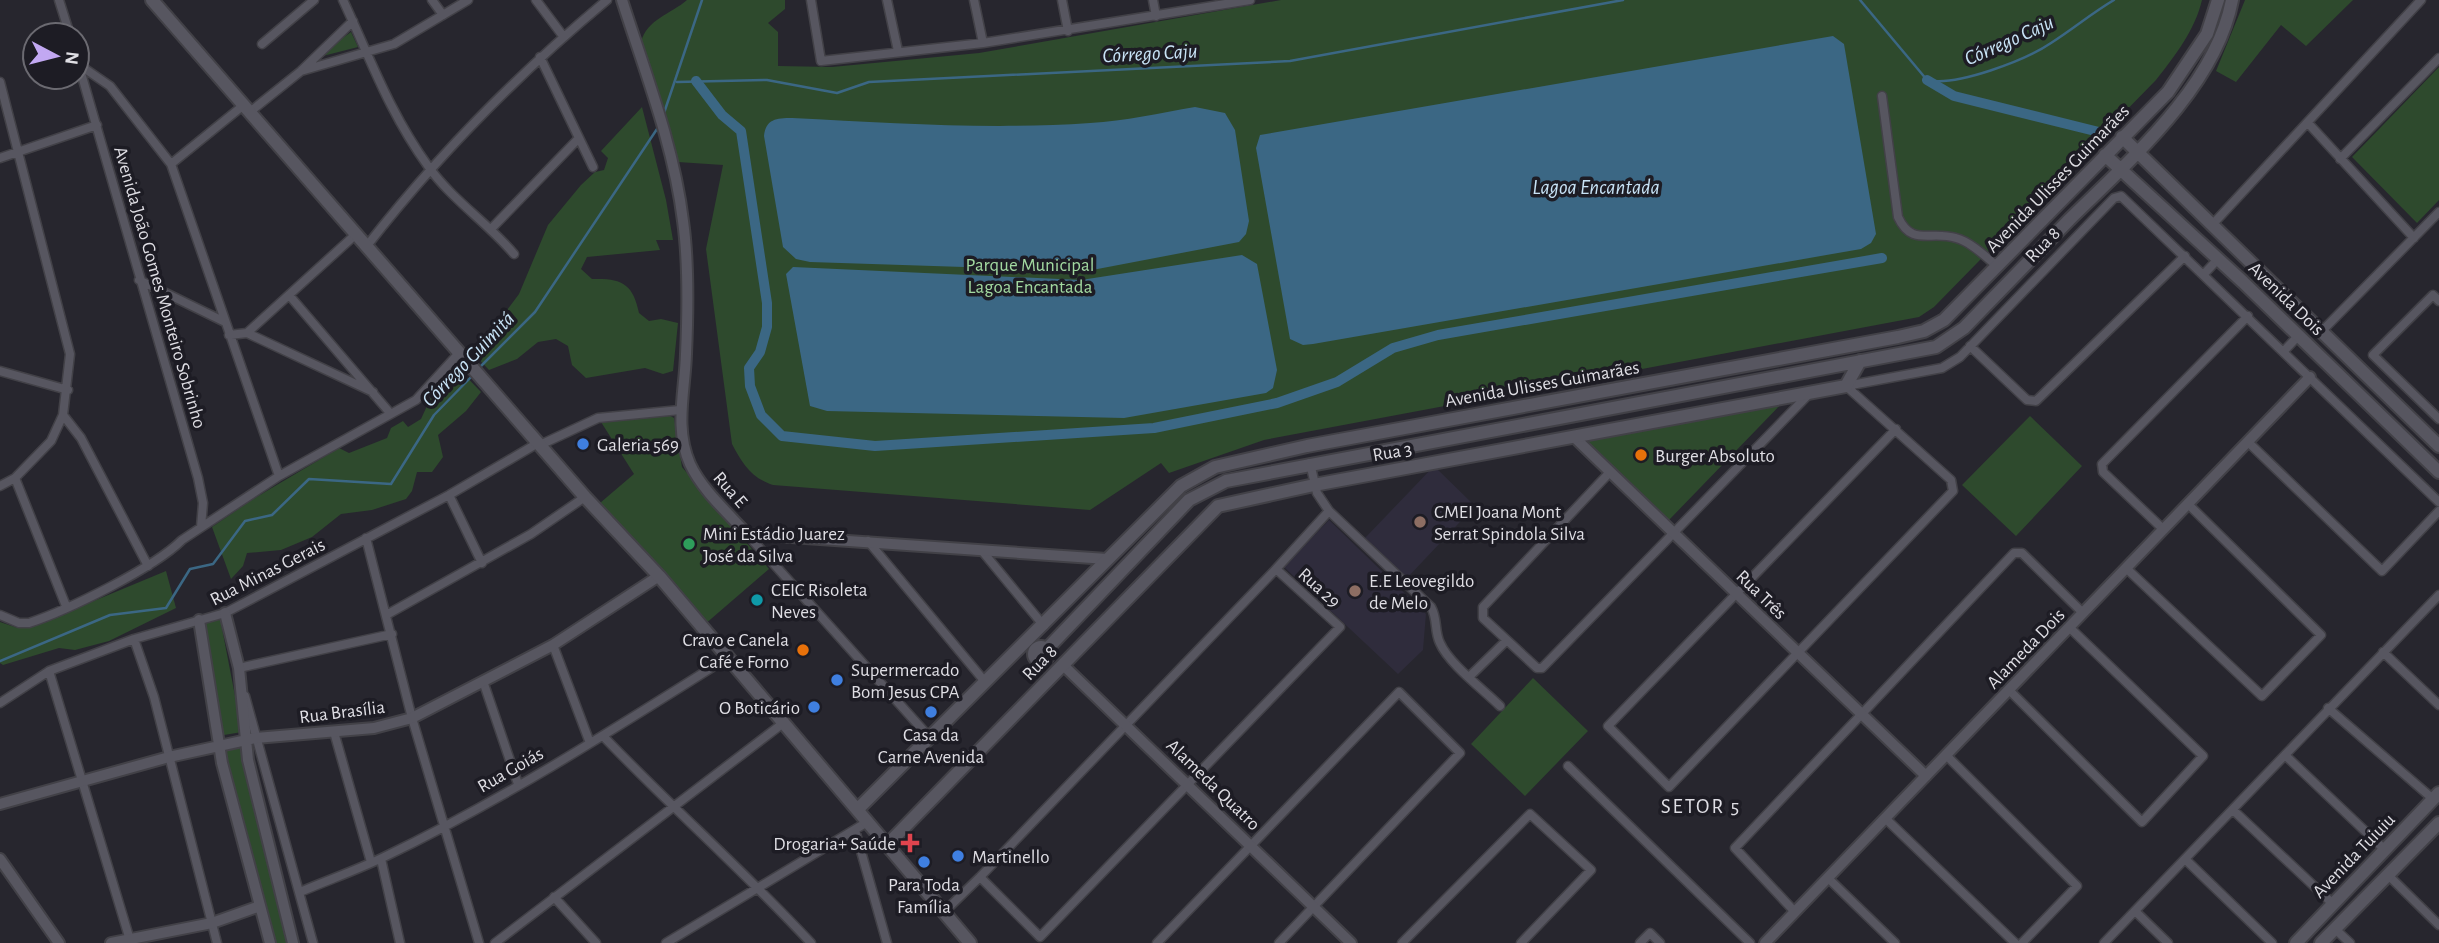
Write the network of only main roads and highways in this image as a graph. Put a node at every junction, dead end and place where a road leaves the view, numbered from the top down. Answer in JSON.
{"nodes":[{"id":1,"x":152,"y":0,"type":"edge"},
{"id":2,"x":2218,"y":0,"type":"edge"},
{"id":3,"x":2232,"y":0,"type":"edge"},
{"id":4,"x":2122,"y":138,"type":"junction"},
{"id":5,"x":2138,"y":153,"type":"junction"},
{"id":6,"x":2105,"y":155,"type":"junction"},
{"id":7,"x":2121,"y":169,"type":"junction"},
{"id":8,"x":1860,"y":361,"type":"junction"},
{"id":9,"x":1574,"y":437,"type":"joint"},
{"id":10,"x":1307,"y":446,"type":"junction"},
{"id":11,"x":2439,"y":446,"type":"edge"},
{"id":12,"x":1310,"y":463,"type":"junction"},
{"id":13,"x":2439,"y":472,"type":"edge"},
{"id":14,"x":1218,"y":506,"type":"joint"},
{"id":15,"x":1040,"y":648,"type":"junction"},
{"id":16,"x":1063,"y":665,"type":"junction"},
{"id":17,"x":2436,"y":796,"type":"edge"},
{"id":18,"x":858,"y":809,"type":"junction"},
{"id":19,"x":2438,"y":825,"type":"edge"},
{"id":20,"x":888,"y":844,"type":"junction"},
{"id":21,"x":2308,"y":930,"type":"junction"},
{"id":22,"x":970,"y":943,"type":"edge"},
{"id":23,"x":2296,"y":943,"type":"edge"},
{"id":24,"x":2320,"y":943,"type":"edge"}],
"edges":[{"from":1,"to":18,"type":"main road"},
{"from":2,"to":4,"type":"main road","name":"Avenida Ulisses Guimarães"},
{"from":3,"to":5,"type":"main road","name":"Avenida Ulisses Guimarães"},
{"from":4,"to":5,"type":"main road","name":"Avenida Dois"},
{"from":4,"to":6,"type":"main road","name":"Avenida Ulisses Guimarães"},
{"from":5,"to":7,"type":"main road","name":"Avenida Ulisses Guimarães"},
{"from":5,"to":11,"type":"main road","name":"Avenida Dois"},
{"from":6,"to":7,"type":"main road","name":"Avenida Dois"},
{"from":6,"to":10,"type":"main road","name":"Avenida Ulisses Guimarães"},
{"from":7,"to":8,"type":"main road","name":"Avenida Ulisses Guimarães"},
{"from":7,"to":13,"type":"main road","name":"Avenida Dois"},
{"from":8,"to":9,"type":"main road","name":"Rua 8"},
{"from":8,"to":12,"type":"main road","name":"Avenida Ulisses Guimarães"},
{"from":9,"to":14,"type":"main road","name":"Rua 3"},
{"from":10,"to":12,"type":"main road"},
{"from":10,"to":15,"type":"main road","name":"Avenida Ulisses Guimarães"},
{"from":12,"to":15,"type":"main road","name":"Avenida Ulisses Guimarães"},
{"from":14,"to":16,"type":"main road","name":"Rua 8"},
{"from":15,"to":16,"type":"main road","name":"Alameda Quatro"},
{"from":15,"to":18,"type":"main road","name":"Avenida Ulisses Guimarães"},
{"from":16,"to":20,"type":"main road","name":"Rua 8"},
{"from":17,"to":21,"type":"main road","name":"Avenida Tuiuiu"},
{"from":18,"to":20,"type":"main road"},
{"from":19,"to":24,"type":"main road","name":"Avenida Tuiuiu"},
{"from":20,"to":22,"type":"main road"},
{"from":21,"to":23,"type":"main road","name":"Avenida Tuiuiu"},
{"from":21,"to":24,"type":"main road"}]}
